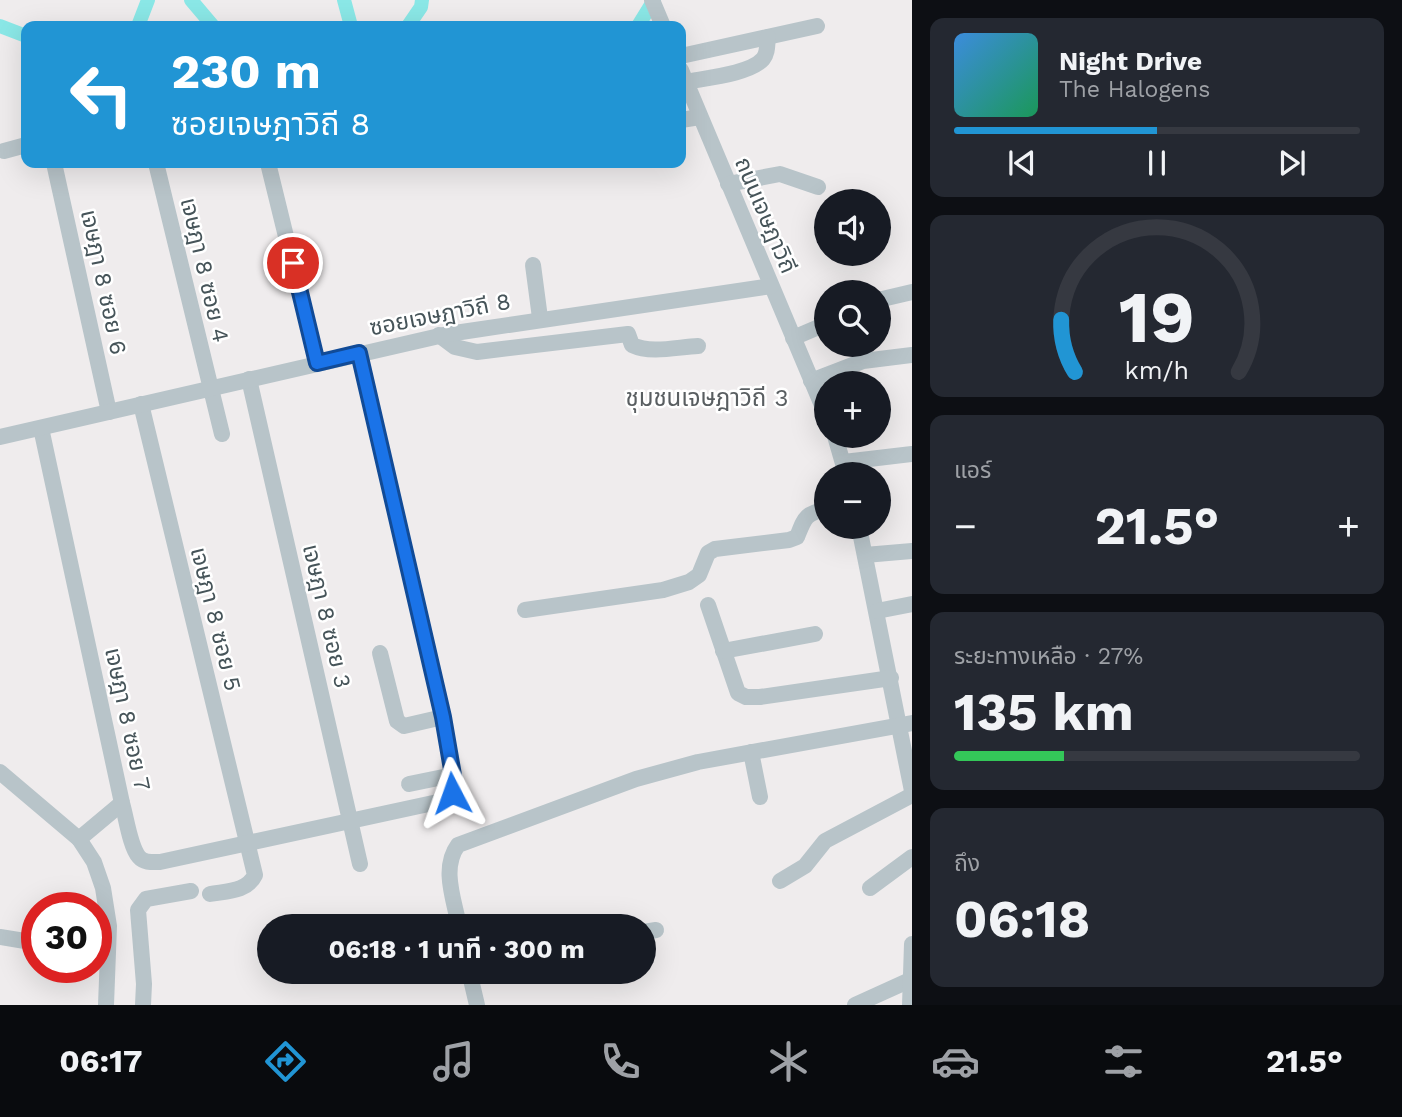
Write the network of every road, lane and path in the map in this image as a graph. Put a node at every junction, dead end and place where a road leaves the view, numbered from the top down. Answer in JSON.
{"nodes":[{"id":1,"x":652,"y":0,"type":"edge"},
{"id":2,"x":661,"y":21,"type":"edge"},
{"id":3,"x":817,"y":26,"type":"dead end"},
{"id":4,"x":768,"y":37,"type":"junction"},
{"id":5,"x":686,"y":55,"type":"edge"},
{"id":6,"x":686,"y":76,"type":"edge"},
{"id":7,"x":686,"y":83,"type":"edge"},
{"id":8,"x":700,"y":117,"type":"junction"},
{"id":9,"x":686,"y":119,"type":"edge"},
{"id":10,"x":21,"y":146,"type":"edge"},
{"id":11,"x":4,"y":151,"type":"dead end"},
{"id":12,"x":55,"y":168,"type":"edge"},
{"id":13,"x":157,"y":168,"type":"edge"},
{"id":14,"x":269,"y":168,"type":"edge"},
{"id":15,"x":728,"y":184,"type":"junction"},
{"id":16,"x":818,"y":187,"type":"dead end"},
{"id":17,"x":533,"y":265,"type":"dead end"},
{"id":18,"x":771,"y":286,"type":"junction"},
{"id":19,"x":912,"y":292,"type":"edge"},
{"id":20,"x":891,"y":297,"type":"edge"},
{"id":21,"x":540,"y":318,"type":"junction"},
{"id":22,"x":814,"y":329,"type":"edge"},
{"id":23,"x":439,"y":335,"type":"junction"},
{"id":24,"x":793,"y":338,"type":"junction"},
{"id":25,"x":698,"y":346,"type":"dead end"},
{"id":26,"x":359,"y":353,"type":"junction"},
{"id":27,"x":912,"y":355,"type":"edge"},
{"id":28,"x":317,"y":363,"type":"junction"},
{"id":29,"x":249,"y":379,"type":"junction"},
{"id":30,"x":811,"y":381,"type":"junction"},
{"id":31,"x":210,"y":388,"type":"junction"},
{"id":32,"x":814,"y":388,"type":"edge"},
{"id":33,"x":141,"y":404,"type":"junction"},
{"id":34,"x":109,"y":412,"type":"junction"},
{"id":35,"x":41,"y":428,"type":"junction"},
{"id":36,"x":1,"y":433,"type":"edge"},
{"id":37,"x":222,"y":434,"type":"dead end"},
{"id":38,"x":912,"y":454,"type":"edge"},
{"id":39,"x":874,"y":462,"type":"edge"},
{"id":40,"x":814,"y":513,"type":"edge"},
{"id":41,"x":862,"y":539,"type":"edge"},
{"id":42,"x":912,"y":551,"type":"edge"},
{"id":43,"x":865,"y":555,"type":"junction"},
{"id":44,"x":912,"y":604,"type":"edge"},
{"id":45,"x":708,"y":605,"type":"dead end"},
{"id":46,"x":525,"y":610,"type":"dead end"},
{"id":47,"x":877,"y":611,"type":"junction"},
{"id":48,"x":815,"y":634,"type":"dead end"},
{"id":49,"x":723,"y":651,"type":"junction"},
{"id":50,"x":380,"y":653,"type":"dead end"},
{"id":51,"x":891,"y":678,"type":"junction"},
{"id":52,"x":443,"y":717,"type":"junction"},
{"id":53,"x":905,"y":724,"type":"edge"},
{"id":54,"x":751,"y":752,"type":"junction"},
{"id":55,"x":0,"y":772,"type":"edge"},
{"id":56,"x":453,"y":775,"type":"junction"},
{"id":57,"x":409,"y":784,"type":"dead end"},
{"id":58,"x":912,"y":793,"type":"edge"},
{"id":59,"x":760,"y":797,"type":"dead end"},
{"id":60,"x":122,"y":803,"type":"junction"},
{"id":61,"x":350,"y":820,"type":"junction"},
{"id":62,"x":79,"y":839,"type":"junction"},
{"id":63,"x":248,"y":844,"type":"junction"},
{"id":64,"x":912,"y":857,"type":"edge"},
{"id":65,"x":360,"y":864,"type":"dead end"},
{"id":66,"x":780,"y":881,"type":"dead end"},
{"id":67,"x":870,"y":888,"type":"dead end"},
{"id":68,"x":191,"y":891,"type":"dead end"},
{"id":69,"x":104,"y":892,"type":"edge"},
{"id":70,"x":210,"y":894,"type":"dead end"},
{"id":71,"x":457,"y":914,"type":"edge"},
{"id":72,"x":0,"y":937,"type":"edge"},
{"id":73,"x":21,"y":940,"type":"edge"},
{"id":74,"x":911,"y":955,"type":"edge"},
{"id":75,"x":910,"y":980,"type":"junction"},
{"id":76,"x":104,"y":983,"type":"edge"},
{"id":77,"x":472,"y":984,"type":"edge"},
{"id":78,"x":106,"y":1005,"type":"edge"},
{"id":79,"x":143,"y":1005,"type":"edge"},
{"id":80,"x":477,"y":1005,"type":"edge"},
{"id":81,"x":855,"y":1005,"type":"edge"},
{"id":82,"x":910,"y":1005,"type":"edge"}],
"edges":[{"from":1,"to":2,"type":"street"},
{"from":3,"to":4,"type":"street"},
{"from":4,"to":5,"type":"street"},
{"from":4,"to":6,"type":"street"},
{"from":7,"to":8,"type":"street","name":"ถนนเจษฎาวิถี"},
{"from":8,"to":9,"type":"street"},
{"from":8,"to":15,"type":"street","name":"ถนนเจษฎาวิถี"},
{"from":10,"to":11,"type":"street"},
{"from":12,"to":34,"type":"street","name":"เจษฎา 8 ซอย 6"},
{"from":13,"to":31,"type":"street","name":"เจษฎา 8 ซอย 4"},
{"from":14,"to":28,"type":"street"},
{"from":15,"to":16,"type":"street"},
{"from":15,"to":18,"type":"street","name":"ถนนเจษฎาวิถี"},
{"from":17,"to":21,"type":"street"},
{"from":18,"to":21,"type":"street","name":"ซอยเจษฎาวิถี 8"},
{"from":18,"to":24,"type":"street","name":"ถนนเจษฎาวิถี"},
{"from":19,"to":20,"type":"street"},
{"from":21,"to":23,"type":"street","name":"ซอยเจษฎาวิถี 8"},
{"from":22,"to":24,"type":"street"},
{"from":23,"to":25,"type":"street"},
{"from":23,"to":26,"type":"street","name":"ซอยเจษฎาวิถี 8"},
{"from":24,"to":30,"type":"street","name":"ถนนเจษฎาวิถี"},
{"from":26,"to":28,"type":"street","name":"ซอยเจษฎาวิถี 8"},
{"from":26,"to":52,"type":"street"},
{"from":27,"to":30,"type":"street"},
{"from":28,"to":29,"type":"street","name":"ซอยเจษฎาวิถี 8"},
{"from":29,"to":31,"type":"street","name":"ซอยเจษฎาวิถี 8"},
{"from":29,"to":61,"type":"street","name":"เจษฎา 8 ซอย 3"},
{"from":30,"to":32,"type":"street","name":"ถนนเจษฎาวิถี"},
{"from":31,"to":33,"type":"street","name":"ซอยเจษฎาวิถี 8"},
{"from":31,"to":37,"type":"street","name":"เจษฎา 8 ซอย 4"},
{"from":33,"to":34,"type":"street","name":"ซอยเจษฎาวิถี 8"},
{"from":33,"to":63,"type":"street","name":"เจษฎา 8 ซอย 5"},
{"from":34,"to":35,"type":"street","name":"ซอยเจษฎาวิถี 8"},
{"from":35,"to":36,"type":"street","name":"ซอยเจษฎาวิถี 8"},
{"from":35,"to":60,"type":"street","name":"เจษฎา 8 ซอย 7"},
{"from":38,"to":39,"type":"street"},
{"from":40,"to":46,"type":"street"},
{"from":41,"to":43,"type":"street"},
{"from":42,"to":43,"type":"street"},
{"from":43,"to":47,"type":"street"},
{"from":44,"to":47,"type":"street"},
{"from":45,"to":49,"type":"street"},
{"from":47,"to":51,"type":"street"},
{"from":48,"to":49,"type":"street"},
{"from":49,"to":51,"type":"street"},
{"from":50,"to":52,"type":"street"},
{"from":51,"to":53,"type":"street"},
{"from":52,"to":56,"type":"street"},
{"from":53,"to":54,"type":"street"},
{"from":53,"to":58,"type":"street"},
{"from":54,"to":59,"type":"street"},
{"from":54,"to":71,"type":"street"},
{"from":55,"to":62,"type":"street"},
{"from":56,"to":57,"type":"street"},
{"from":56,"to":61,"type":"street","name":"เจษฎา 8 ซอย 7"},
{"from":58,"to":66,"type":"street"},
{"from":60,"to":62,"type":"street"},
{"from":60,"to":63,"type":"street","name":"เจษฎา 8 ซอย 7"},
{"from":61,"to":63,"type":"street","name":"เจษฎา 8 ซอย 7"},
{"from":61,"to":65,"type":"street","name":"เจษฎา 8 ซอย 3"},
{"from":62,"to":69,"type":"street"},
{"from":63,"to":70,"type":"street","name":"เจษฎา 8 ซอย 5"},
{"from":64,"to":67,"type":"street"},
{"from":68,"to":79,"type":"street"},
{"from":72,"to":73,"type":"street"},
{"from":74,"to":75,"type":"street"},
{"from":75,"to":81,"type":"street"},
{"from":75,"to":82,"type":"street"},
{"from":76,"to":78,"type":"street"},
{"from":77,"to":80,"type":"street"}]}
